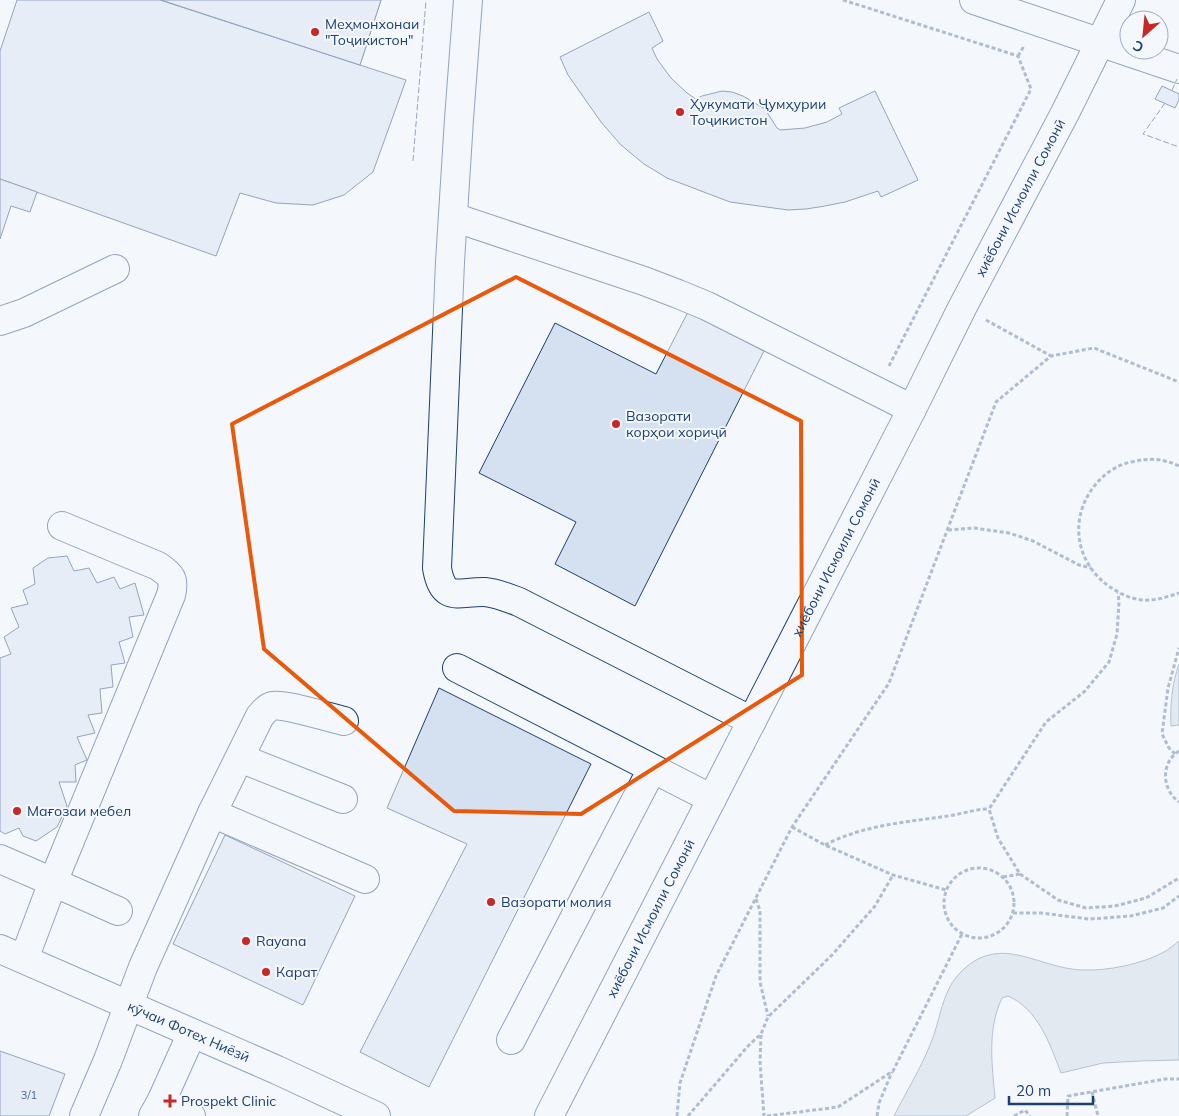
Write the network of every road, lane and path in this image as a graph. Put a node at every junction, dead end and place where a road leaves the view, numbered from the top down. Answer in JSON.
{"nodes":[{"id":1,"x":468,"y":0,"type":"edge"},
{"id":2,"x":843,"y":0,"type":"edge"},
{"id":3,"x":974,"y":0,"type":"edge"},
{"id":4,"x":1121,"y":0,"type":"edge"},
{"id":5,"x":1099,"y":43,"type":"junction"},
{"id":6,"x":1179,"y":69,"type":"edge"},
{"id":7,"x":453,"y":217,"type":"junction"},
{"id":8,"x":115,"y":269,"type":"dead end"},
{"id":9,"x":962,"y":308,"type":"junction"},
{"id":10,"x":0,"y":321,"type":"edge"},
{"id":11,"x":1051,"y":356,"type":"junction"},
{"id":12,"x":1179,"y":382,"type":"edge"},
{"id":13,"x":876,"y":392,"type":"junction"},
{"id":14,"x":912,"y":409,"type":"junction"},
{"id":15,"x":1179,"y":466,"type":"edge"},
{"id":16,"x":62,"y":526,"type":"dead end"},
{"id":17,"x":948,"y":530,"type":"junction"},
{"id":18,"x":1091,"y":568,"type":"junction"},
{"id":19,"x":1118,"y":593,"type":"junction"},
{"id":20,"x":1179,"y":593,"type":"edge"},
{"id":21,"x":1179,"y":648,"type":"edge"},
{"id":22,"x":457,"y":668,"type":"dead end"},
{"id":23,"x":752,"y":721,"type":"junction"},
{"id":24,"x":344,"y":722,"type":"dead end"},
{"id":25,"x":1177,"y":752,"type":"edge"},
{"id":26,"x":240,"y":758,"type":"junction"},
{"id":27,"x":652,"y":769,"type":"junction"},
{"id":28,"x":343,"y":799,"type":"dead end"},
{"id":29,"x":712,"y":799,"type":"junction"},
{"id":30,"x":1179,"y":802,"type":"edge"},
{"id":31,"x":989,"y":809,"type":"junction"},
{"id":32,"x":212,"y":813,"type":"junction"},
{"id":33,"x":792,"y":827,"type":"junction"},
{"id":34,"x":826,"y":845,"type":"junction"},
{"id":35,"x":0,"y":859,"type":"edge"},
{"id":36,"x":1020,"y":874,"type":"junction"},
{"id":37,"x":892,"y":875,"type":"junction"},
{"id":38,"x":1003,"y":877,"type":"junction"},
{"id":39,"x":365,"y":878,"type":"dead end"},
{"id":40,"x":1179,"y":878,"type":"edge"},
{"id":41,"x":53,"y":882,"type":"junction"},
{"id":42,"x":946,"y":890,"type":"junction"},
{"id":43,"x":1179,"y":896,"type":"edge"},
{"id":44,"x":756,"y":898,"type":"junction"},
{"id":45,"x":118,"y":911,"type":"dead end"},
{"id":46,"x":1014,"y":912,"type":"junction"},
{"id":47,"x":962,"y":934,"type":"junction"},
{"id":48,"x":12,"y":954,"type":"edge"},
{"id":49,"x":129,"y":1005,"type":"junction"},
{"id":50,"x":768,"y":1017,"type":"junction"},
{"id":51,"x":192,"y":1033,"type":"junction"},
{"id":52,"x":760,"y":1034,"type":"junction"},
{"id":53,"x":512,"y":1040,"type":"dead end"},
{"id":54,"x":893,"y":1071,"type":"junction"},
{"id":55,"x":1179,"y":1079,"type":"edge"},
{"id":56,"x":1092,"y":1092,"type":"junction"},
{"id":57,"x":157,"y":1109,"type":"edge"},
{"id":58,"x":84,"y":1116,"type":"edge"},
{"id":59,"x":192,"y":1116,"type":"edge"},
{"id":60,"x":376,"y":1116,"type":"edge"},
{"id":61,"x":549,"y":1116,"type":"edge"},
{"id":62,"x":677,"y":1116,"type":"edge"},
{"id":63,"x":688,"y":1116,"type":"edge"},
{"id":64,"x":765,"y":1116,"type":"edge"},
{"id":65,"x":877,"y":1116,"type":"edge"},
{"id":66,"x":1014,"y":1116,"type":"edge"},
{"id":67,"x":1030,"y":1116,"type":"edge"},
{"id":68,"x":1067,"y":1116,"type":"edge"},
{"id":69,"x":1098,"y":1116,"type":"edge"}],
"edges":[{"from":1,"to":7,"type":"street"},
{"from":2,"to":13,"type":"path"},
{"from":3,"to":5,"type":"street"},
{"from":4,"to":5,"type":"street","name":"хиёбони Исмоили Сомонӣ"},
{"from":5,"to":6,"type":"street"},
{"from":5,"to":9,"type":"street","name":"хиёбони Исмоили Сомонӣ"},
{"from":7,"to":13,"type":"street"},
{"from":7,"to":23,"type":"street"},
{"from":8,"to":10,"type":"street"},
{"from":9,"to":11,"type":"path"},
{"from":9,"to":14,"type":"street","name":"хиёбони Исмоили Сомонӣ"},
{"from":11,"to":12,"type":"path"},
{"from":11,"to":17,"type":"path"},
{"from":13,"to":14,"type":"street"},
{"from":14,"to":23,"type":"street","name":"хиёбони Исмоили Сомонӣ"},
{"from":15,"to":18,"type":"path"},
{"from":16,"to":41,"type":"street"},
{"from":17,"to":18,"type":"path"},
{"from":17,"to":33,"type":"path"},
{"from":18,"to":19,"type":"path"},
{"from":19,"to":20,"type":"path"},
{"from":19,"to":31,"type":"path"},
{"from":21,"to":25,"type":"path"},
{"from":22,"to":27,"type":"street"},
{"from":23,"to":29,"type":"street","name":"хиёбони Исмоили Сомонӣ"},
{"from":24,"to":26,"type":"street"},
{"from":25,"to":30,"type":"path"},
{"from":26,"to":28,"type":"street"},
{"from":26,"to":32,"type":"street"},
{"from":27,"to":29,"type":"street"},
{"from":27,"to":53,"type":"street"},
{"from":29,"to":61,"type":"street","name":"хиёбони Исмоили Сомонӣ"},
{"from":31,"to":34,"type":"path"},
{"from":31,"to":36,"type":"path"},
{"from":32,"to":39,"type":"street"},
{"from":32,"to":49,"type":"street"},
{"from":33,"to":34,"type":"path"},
{"from":33,"to":44,"type":"path"},
{"from":34,"to":37,"type":"path"},
{"from":35,"to":41,"type":"street"},
{"from":36,"to":38,"type":"path"},
{"from":36,"to":40,"type":"path"},
{"from":37,"to":42,"type":"path"},
{"from":37,"to":50,"type":"path"},
{"from":38,"to":42,"type":"path"},
{"from":38,"to":46,"type":"path"},
{"from":41,"to":45,"type":"street"},
{"from":41,"to":48,"type":"street"},
{"from":42,"to":47,"type":"path"},
{"from":43,"to":46,"type":"path"},
{"from":44,"to":50,"type":"path"},
{"from":44,"to":62,"type":"path"},
{"from":46,"to":47,"type":"path"},
{"from":47,"to":54,"type":"path"},
{"from":48,"to":49,"type":"street","name":"кӯчаи Фотех Ниёзӣ"},
{"from":49,"to":51,"type":"street","name":"кӯчаи Фотех Ниёзӣ"},
{"from":49,"to":58,"type":"street"},
{"from":50,"to":52,"type":"path"},
{"from":51,"to":57,"type":"street"},
{"from":51,"to":60,"type":"street","name":"кӯчаи Фотех Ниёзӣ"},
{"from":52,"to":63,"type":"path"},
{"from":52,"to":64,"type":"path"},
{"from":54,"to":64,"type":"path"},
{"from":54,"to":65,"type":"path"},
{"from":55,"to":56,"type":"path"},
{"from":56,"to":68,"type":"path"},
{"from":56,"to":69,"type":"path"},
{"from":57,"to":59,"type":"street"},
{"from":66,"to":67,"type":"path"}]}
